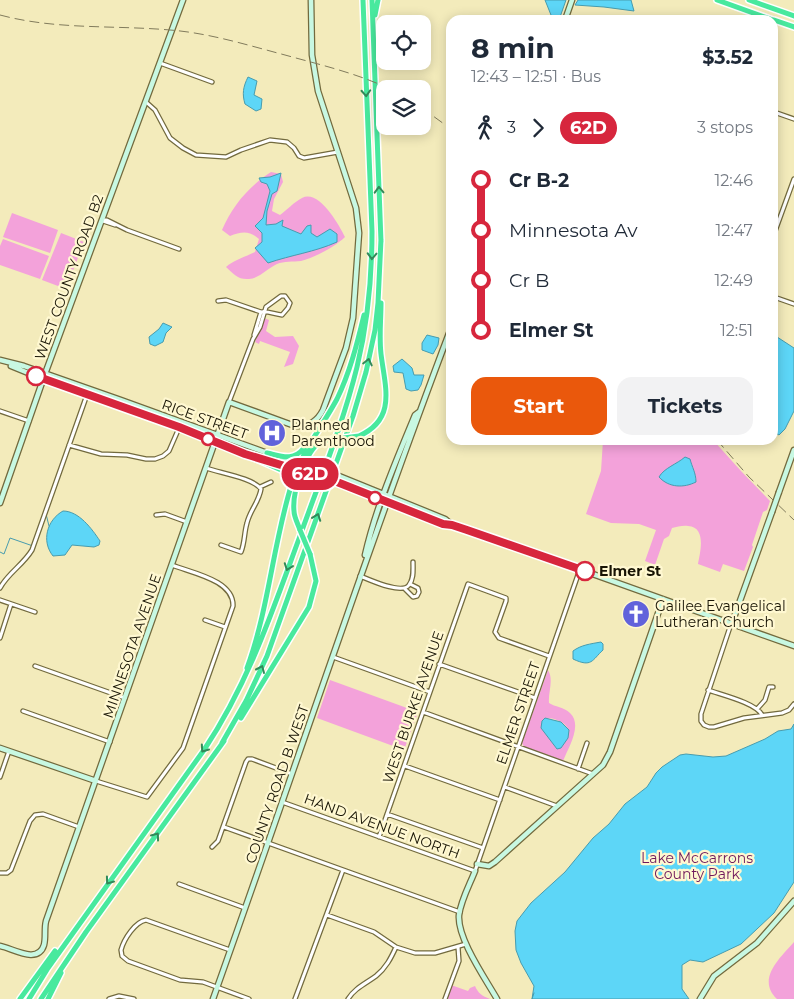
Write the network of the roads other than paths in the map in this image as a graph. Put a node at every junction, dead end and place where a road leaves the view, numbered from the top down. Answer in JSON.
{"nodes":[{"id":1,"x":184,"y":0,"type":"edge"},
{"id":2,"x":311,"y":0,"type":"edge"},
{"id":3,"x":361,"y":0,"type":"edge"},
{"id":4,"x":372,"y":0,"type":"edge"},
{"id":5,"x":378,"y":0,"type":"edge"},
{"id":6,"x":572,"y":0,"type":"edge"},
{"id":7,"x":717,"y":0,"type":"edge"},
{"id":8,"x":749,"y":0,"type":"edge"},
{"id":9,"x":567,"y":15,"type":"edge"},
{"id":10,"x":758,"y":15,"type":"edge"},
{"id":11,"x":794,"y":15,"type":"edge"},
{"id":12,"x":778,"y":23,"type":"edge"},
{"id":13,"x":794,"y":29,"type":"edge"},
{"id":14,"x":373,"y":40,"type":"junction"},
{"id":15,"x":160,"y":63,"type":"junction"},
{"id":16,"x":212,"y":82,"type":"dead end"},
{"id":17,"x":146,"y":102,"type":"junction"},
{"id":18,"x":778,"y":113,"type":"edge"},
{"id":19,"x":794,"y":119,"type":"edge"},
{"id":20,"x":338,"y":152,"type":"junction"},
{"id":21,"x":794,"y":179,"type":"edge"},
{"id":22,"x":102,"y":220,"type":"junction"},
{"id":23,"x":778,"y":223,"type":"edge"},
{"id":24,"x":381,"y":238,"type":"junction"},
{"id":25,"x":179,"y":249,"type":"dead end"},
{"id":26,"x":370,"y":286,"type":"junction"},
{"id":27,"x":778,"y":298,"type":"edge"},
{"id":28,"x":218,"y":300,"type":"dead end"},
{"id":29,"x":794,"y":304,"type":"edge"},
{"id":30,"x":262,"y":312,"type":"junction"},
{"id":31,"x":446,"y":341,"type":"edge"},
{"id":32,"x":2,"y":361,"type":"edge"},
{"id":33,"x":44,"y":377,"type":"junction"},
{"id":34,"x":88,"y":389,"type":"junction"},
{"id":35,"x":86,"y":394,"type":"junction"},
{"id":36,"x":229,"y":402,"type":"junction"},
{"id":37,"x":0,"y":411,"type":"edge"},
{"id":38,"x":28,"y":421,"type":"junction"},
{"id":39,"x":179,"y":427,"type":"junction"},
{"id":40,"x":316,"y":432,"type":"junction"},
{"id":41,"x":217,"y":436,"type":"junction"},
{"id":42,"x":215,"y":442,"type":"junction"},
{"id":43,"x":69,"y":445,"type":"junction"},
{"id":44,"x":793,"y":452,"type":"edge"},
{"id":45,"x":266,"y":453,"type":"junction"},
{"id":46,"x":245,"y":454,"type":"junction"},
{"id":47,"x":302,"y":464,"type":"junction"},
{"id":48,"x":206,"y":468,"type":"junction"},
{"id":49,"x":299,"y":470,"type":"junction"},
{"id":50,"x":270,"y":482,"type":"dead end"},
{"id":51,"x":292,"y":483,"type":"junction"},
{"id":52,"x":260,"y":488,"type":"junction"},
{"id":53,"x":387,"y":494,"type":"junction"},
{"id":54,"x":384,"y":501,"type":"junction"},
{"id":55,"x":0,"y":503,"type":"edge"},
{"id":56,"x":156,"y":515,"type":"dead end"},
{"id":57,"x":187,"y":522,"type":"junction"},
{"id":58,"x":452,"y":525,"type":"junction"},
{"id":59,"x":221,"y":545,"type":"dead end"},
{"id":60,"x":413,"y":562,"type":"dead end"},
{"id":61,"x":172,"y":565,"type":"junction"},
{"id":62,"x":580,"y":570,"type":"junction"},
{"id":63,"x":360,"y":576,"type":"junction"},
{"id":64,"x":410,"y":584,"type":"junction"},
{"id":65,"x":0,"y":588,"type":"edge"},
{"id":66,"x":405,"y":589,"type":"junction"},
{"id":67,"x":663,"y":599,"type":"junction"},
{"id":68,"x":0,"y":600,"type":"edge"},
{"id":69,"x":12,"y":604,"type":"junction"},
{"id":70,"x":35,"y":612,"type":"dead end"},
{"id":71,"x":206,"y":620,"type":"dead end"},
{"id":72,"x":732,"y":623,"type":"junction"},
{"id":73,"x":225,"y":627,"type":"junction"},
{"id":74,"x":0,"y":638,"type":"edge"},
{"id":75,"x":794,"y":646,"type":"edge"},
{"id":76,"x":550,"y":656,"type":"junction"},
{"id":77,"x":333,"y":657,"type":"junction"},
{"id":78,"x":439,"y":664,"type":"junction"},
{"id":79,"x":35,"y":666,"type":"dead end"},
{"id":80,"x":764,"y":686,"type":"dead end"},
{"id":81,"x":708,"y":690,"type":"junction"},
{"id":82,"x":430,"y":692,"type":"junction"},
{"id":83,"x":535,"y":698,"type":"junction"},
{"id":84,"x":126,"y":699,"type":"junction"},
{"id":85,"x":794,"y":704,"type":"edge"},
{"id":86,"x":230,"y":708,"type":"junction"},
{"id":87,"x":757,"y":709,"type":"junction"},
{"id":88,"x":23,"y":711,"type":"dead end"},
{"id":89,"x":423,"y":712,"type":"junction"},
{"id":90,"x":762,"y":715,"type":"junction"},
{"id":91,"x":110,"y":742,"type":"junction"},
{"id":92,"x":222,"y":743,"type":"junction"},
{"id":93,"x":587,"y":743,"type":"dead end"},
{"id":94,"x":518,"y":747,"type":"junction"},
{"id":95,"x":0,"y":748,"type":"edge"},
{"id":96,"x":9,"y":751,"type":"junction"},
{"id":97,"x":404,"y":766,"type":"junction"},
{"id":98,"x":578,"y":768,"type":"junction"},
{"id":99,"x":292,"y":774,"type":"junction"},
{"id":100,"x":593,"y":775,"type":"junction"},
{"id":101,"x":0,"y":777,"type":"edge"},
{"id":102,"x":96,"y":781,"type":"junction"},
{"id":103,"x":505,"y":787,"type":"junction"},
{"id":104,"x":500,"y":800,"type":"junction"},
{"id":105,"x":282,"y":802,"type":"junction"},
{"id":106,"x":558,"y":806,"type":"junction"},
{"id":107,"x":387,"y":814,"type":"junction"},
{"id":108,"x":80,"y":827,"type":"junction"},
{"id":109,"x":224,"y":827,"type":"junction"},
{"id":110,"x":379,"y":837,"type":"junction"},
{"id":111,"x":268,"y":843,"type":"junction"},
{"id":112,"x":212,"y":847,"type":"dead end"},
{"id":113,"x":483,"y":848,"type":"junction"},
{"id":114,"x":477,"y":864,"type":"junction"},
{"id":115,"x":343,"y":870,"type":"junction"},
{"id":116,"x":475,"y":871,"type":"junction"},
{"id":117,"x":0,"y":872,"type":"edge"},
{"id":118,"x":179,"y":884,"type":"dead end"},
{"id":119,"x":794,"y":901,"type":"edge"},
{"id":120,"x":246,"y":908,"type":"junction"},
{"id":121,"x":460,"y":912,"type":"junction"},
{"id":122,"x":327,"y":915,"type":"junction"},
{"id":123,"x":77,"y":926,"type":"junction"},
{"id":124,"x":86,"y":932,"type":"junction"},
{"id":125,"x":466,"y":944,"type":"junction"},
{"id":126,"x":0,"y":946,"type":"edge"},
{"id":127,"x":396,"y":947,"type":"junction"},
{"id":128,"x":458,"y":947,"type":"junction"},
{"id":129,"x":231,"y":950,"type":"junction"},
{"id":130,"x":217,"y":987,"type":"junction"},
{"id":131,"x":702,"y":998,"type":"edge"},
{"id":132,"x":20,"y":999,"type":"edge"},
{"id":133,"x":29,"y":999,"type":"edge"},
{"id":134,"x":41,"y":999,"type":"edge"},
{"id":135,"x":48,"y":999,"type":"edge"},
{"id":136,"x":109,"y":999,"type":"edge"},
{"id":137,"x":134,"y":999,"type":"edge"},
{"id":138,"x":213,"y":999,"type":"edge"},
{"id":139,"x":249,"y":999,"type":"edge"},
{"id":140,"x":296,"y":999,"type":"edge"},
{"id":141,"x":348,"y":999,"type":"edge"},
{"id":142,"x":445,"y":999,"type":"edge"},
{"id":143,"x":497,"y":999,"type":"edge"}],
"edges":[{"from":1,"to":15,"type":"street","name":"WEST COUNTY ROAD B2"},
{"from":2,"to":20,"type":"street"},
{"from":3,"to":26,"type":"highway","one_way":true},
{"from":4,"to":14,"type":"highway"},
{"from":5,"to":14,"type":"highway"},
{"from":6,"to":9,"type":"street"},
{"from":7,"to":10,"type":"highway"},
{"from":8,"to":11,"type":"highway"},
{"from":12,"to":13,"type":"highway"},
{"from":24,"to":14,"type":"highway","one_way":true},
{"from":15,"to":16,"type":"street"},
{"from":15,"to":17,"type":"street","name":"WEST COUNTY ROAD B2"},
{"from":17,"to":20,"type":"street"},
{"from":17,"to":22,"type":"street","name":"WEST COUNTY ROAD B2"},
{"from":18,"to":19,"type":"street"},
{"from":20,"to":36,"type":"street"},
{"from":21,"to":23,"type":"street"},
{"from":22,"to":25,"type":"street"},
{"from":22,"to":33,"type":"street","name":"WEST COUNTY ROAD B2"},
{"from":24,"to":47,"type":"highway","bridge":true},
{"from":92,"to":24,"type":"highway","one_way":true},
{"from":26,"to":40,"type":"highway"},
{"from":26,"to":86,"type":"highway","one_way":true},
{"from":27,"to":29,"type":"street"},
{"from":28,"to":30,"type":"street"},
{"from":30,"to":30,"type":"street"},
{"from":30,"to":36,"type":"street","name":"MINNESOTA AVENUE"},
{"from":31,"to":53,"type":"street","name":"COUNTY ROAD B WEST"},
{"from":32,"to":33,"type":"street","name":"RICE STREET"},
{"from":33,"to":34,"type":"street","name":"RICE STREET"},
{"from":33,"to":35,"type":"street","name":"RICE STREET"},
{"from":33,"to":38,"type":"street","name":"WEST COUNTY ROAD B2"},
{"from":34,"to":35,"type":"street"},
{"from":34,"to":41,"type":"street","name":"RICE STREET"},
{"from":35,"to":39,"type":"street","name":"RICE STREET"},
{"from":35,"to":43,"type":"street"},
{"from":36,"to":41,"type":"street","name":"MINNESOTA AVENUE"},
{"from":37,"to":38,"type":"street"},
{"from":38,"to":55,"type":"street","name":"WEST COUNTY ROAD B2"},
{"from":39,"to":42,"type":"street","name":"RICE STREET"},
{"from":39,"to":43,"type":"street"},
{"from":40,"to":45,"type":"highway"},
{"from":40,"to":47,"type":"highway"},
{"from":41,"to":42,"type":"street","name":"MINNESOTA AVENUE"},
{"from":41,"to":45,"type":"street","name":"RICE STREET"},
{"from":42,"to":46,"type":"street","name":"RICE STREET"},
{"from":42,"to":48,"type":"street","name":"MINNESOTA AVENUE"},
{"from":43,"to":65,"type":"street"},
{"from":44,"to":72,"type":"street","bridge":true},
{"from":45,"to":47,"type":"street","name":"RICE STREET"},
{"from":46,"to":49,"type":"street","name":"RICE STREET"},
{"from":46,"to":51,"type":"highway"},
{"from":47,"to":49,"type":"highway"},
{"from":47,"to":53,"type":"street","name":"RICE STREET","bridge":true},
{"from":48,"to":52,"type":"street"},
{"from":48,"to":57,"type":"street","name":"MINNESOTA AVENUE"},
{"from":49,"to":51,"type":"highway"},
{"from":49,"to":54,"type":"street","name":"RICE STREET","bridge":true},
{"from":49,"to":92,"type":"highway","bridge":true},
{"from":50,"to":52,"type":"street"},
{"from":51,"to":86,"type":"highway"},
{"from":52,"to":59,"type":"street"},
{"from":53,"to":54,"type":"street","name":"COUNTY ROAD B WEST"},
{"from":53,"to":58,"type":"street","name":"RICE STREET"},
{"from":54,"to":58,"type":"street","name":"RICE STREET"},
{"from":54,"to":63,"type":"street","name":"COUNTY ROAD B WEST"},
{"from":56,"to":57,"type":"street"},
{"from":57,"to":61,"type":"street","name":"MINNESOTA AVENUE"},
{"from":58,"to":62,"type":"street","name":"RICE STREET"},
{"from":60,"to":64,"type":"street"},
{"from":61,"to":73,"type":"street"},
{"from":61,"to":84,"type":"street","name":"MINNESOTA AVENUE"},
{"from":62,"to":67,"type":"street","name":"RICE STREET"},
{"from":62,"to":76,"type":"street","name":"ELMER STREET"},
{"from":63,"to":66,"type":"street"},
{"from":63,"to":77,"type":"street","name":"COUNTY ROAD B WEST"},
{"from":64,"to":66,"type":"street"},
{"from":64,"to":66,"type":"street"},
{"from":67,"to":72,"type":"street","name":"RICE STREET"},
{"from":67,"to":100,"type":"street"},
{"from":68,"to":69,"type":"street"},
{"from":69,"to":70,"type":"street"},
{"from":69,"to":74,"type":"street"},
{"from":71,"to":73,"type":"street"},
{"from":72,"to":75,"type":"street","name":"RICE STREET"},
{"from":72,"to":81,"type":"street"},
{"from":73,"to":102,"type":"street"},
{"from":76,"to":78,"type":"street","name":"WEST BURKE AVENUE"},
{"from":76,"to":83,"type":"street","name":"ELMER STREET"},
{"from":77,"to":82,"type":"street"},
{"from":77,"to":99,"type":"street","name":"COUNTY ROAD B WEST"},
{"from":78,"to":82,"type":"street","name":"WEST BURKE AVENUE"},
{"from":78,"to":83,"type":"street"},
{"from":79,"to":84,"type":"street"},
{"from":80,"to":87,"type":"street"},
{"from":81,"to":87,"type":"street"},
{"from":81,"to":90,"type":"street"},
{"from":82,"to":89,"type":"street","name":"WEST BURKE AVENUE"},
{"from":83,"to":94,"type":"street","name":"ELMER STREET"},
{"from":84,"to":91,"type":"street","name":"MINNESOTA AVENUE"},
{"from":85,"to":90,"type":"street"},
{"from":86,"to":123,"type":"highway","one_way":true},
{"from":87,"to":90,"type":"street"},
{"from":88,"to":91,"type":"street"},
{"from":89,"to":94,"type":"street"},
{"from":89,"to":97,"type":"street","name":"WEST BURKE AVENUE"},
{"from":91,"to":102,"type":"street","name":"MINNESOTA AVENUE"},
{"from":124,"to":92,"type":"highway","one_way":true},
{"from":93,"to":98,"type":"street"},
{"from":94,"to":98,"type":"street"},
{"from":94,"to":103,"type":"street","name":"ELMER STREET"},
{"from":95,"to":96,"type":"street"},
{"from":96,"to":101,"type":"street"},
{"from":96,"to":102,"type":"street"},
{"from":97,"to":104,"type":"street"},
{"from":97,"to":107,"type":"street","name":"WEST BURKE AVENUE"},
{"from":98,"to":100,"type":"street"},
{"from":99,"to":105,"type":"street","name":"COUNTY ROAD B WEST"},
{"from":99,"to":109,"type":"street"},
{"from":100,"to":106,"type":"street"},
{"from":102,"to":108,"type":"street","name":"MINNESOTA AVENUE"},
{"from":103,"to":104,"type":"street","name":"ELMER STREET"},
{"from":103,"to":106,"type":"street"},
{"from":104,"to":113,"type":"street","name":"ELMER STREET"},
{"from":105,"to":110,"type":"street","name":"HAND AVENUE NORTH"},
{"from":105,"to":111,"type":"street","name":"COUNTY ROAD B WEST"},
{"from":106,"to":114,"type":"street"},
{"from":107,"to":110,"type":"street","name":"WEST BURKE AVENUE"},
{"from":107,"to":113,"type":"street"},
{"from":108,"to":117,"type":"street"},
{"from":108,"to":126,"type":"street","name":"MINNESOTA AVENUE"},
{"from":109,"to":111,"type":"street"},
{"from":109,"to":112,"type":"street"},
{"from":110,"to":116,"type":"street","name":"HAND AVENUE NORTH"},
{"from":111,"to":115,"type":"street"},
{"from":111,"to":120,"type":"street","name":"COUNTY ROAD B WEST"},
{"from":113,"to":114,"type":"street","name":"ELMER STREET"},
{"from":114,"to":116,"type":"street","name":"ELMER STREET"},
{"from":115,"to":121,"type":"street"},
{"from":115,"to":122,"type":"street"},
{"from":116,"to":121,"type":"street"},
{"from":118,"to":120,"type":"street"},
{"from":119,"to":131,"type":"street"},
{"from":120,"to":129,"type":"street","name":"COUNTY ROAD B WEST"},
{"from":121,"to":125,"type":"street"},
{"from":122,"to":127,"type":"street"},
{"from":122,"to":140,"type":"street"},
{"from":123,"to":132,"type":"highway"},
{"from":123,"to":133,"type":"highway"},
{"from":124,"to":134,"type":"highway"},
{"from":124,"to":135,"type":"highway"},
{"from":125,"to":128,"type":"street"},
{"from":125,"to":143,"type":"street"},
{"from":127,"to":128,"type":"street"},
{"from":127,"to":141,"type":"street"},
{"from":128,"to":142,"type":"street"},
{"from":129,"to":130,"type":"street","name":"COUNTY ROAD B WEST"},
{"from":129,"to":130,"type":"street"},
{"from":130,"to":138,"type":"street","name":"COUNTY ROAD B WEST"},
{"from":130,"to":139,"type":"street"},
{"from":136,"to":137,"type":"street"}]}
